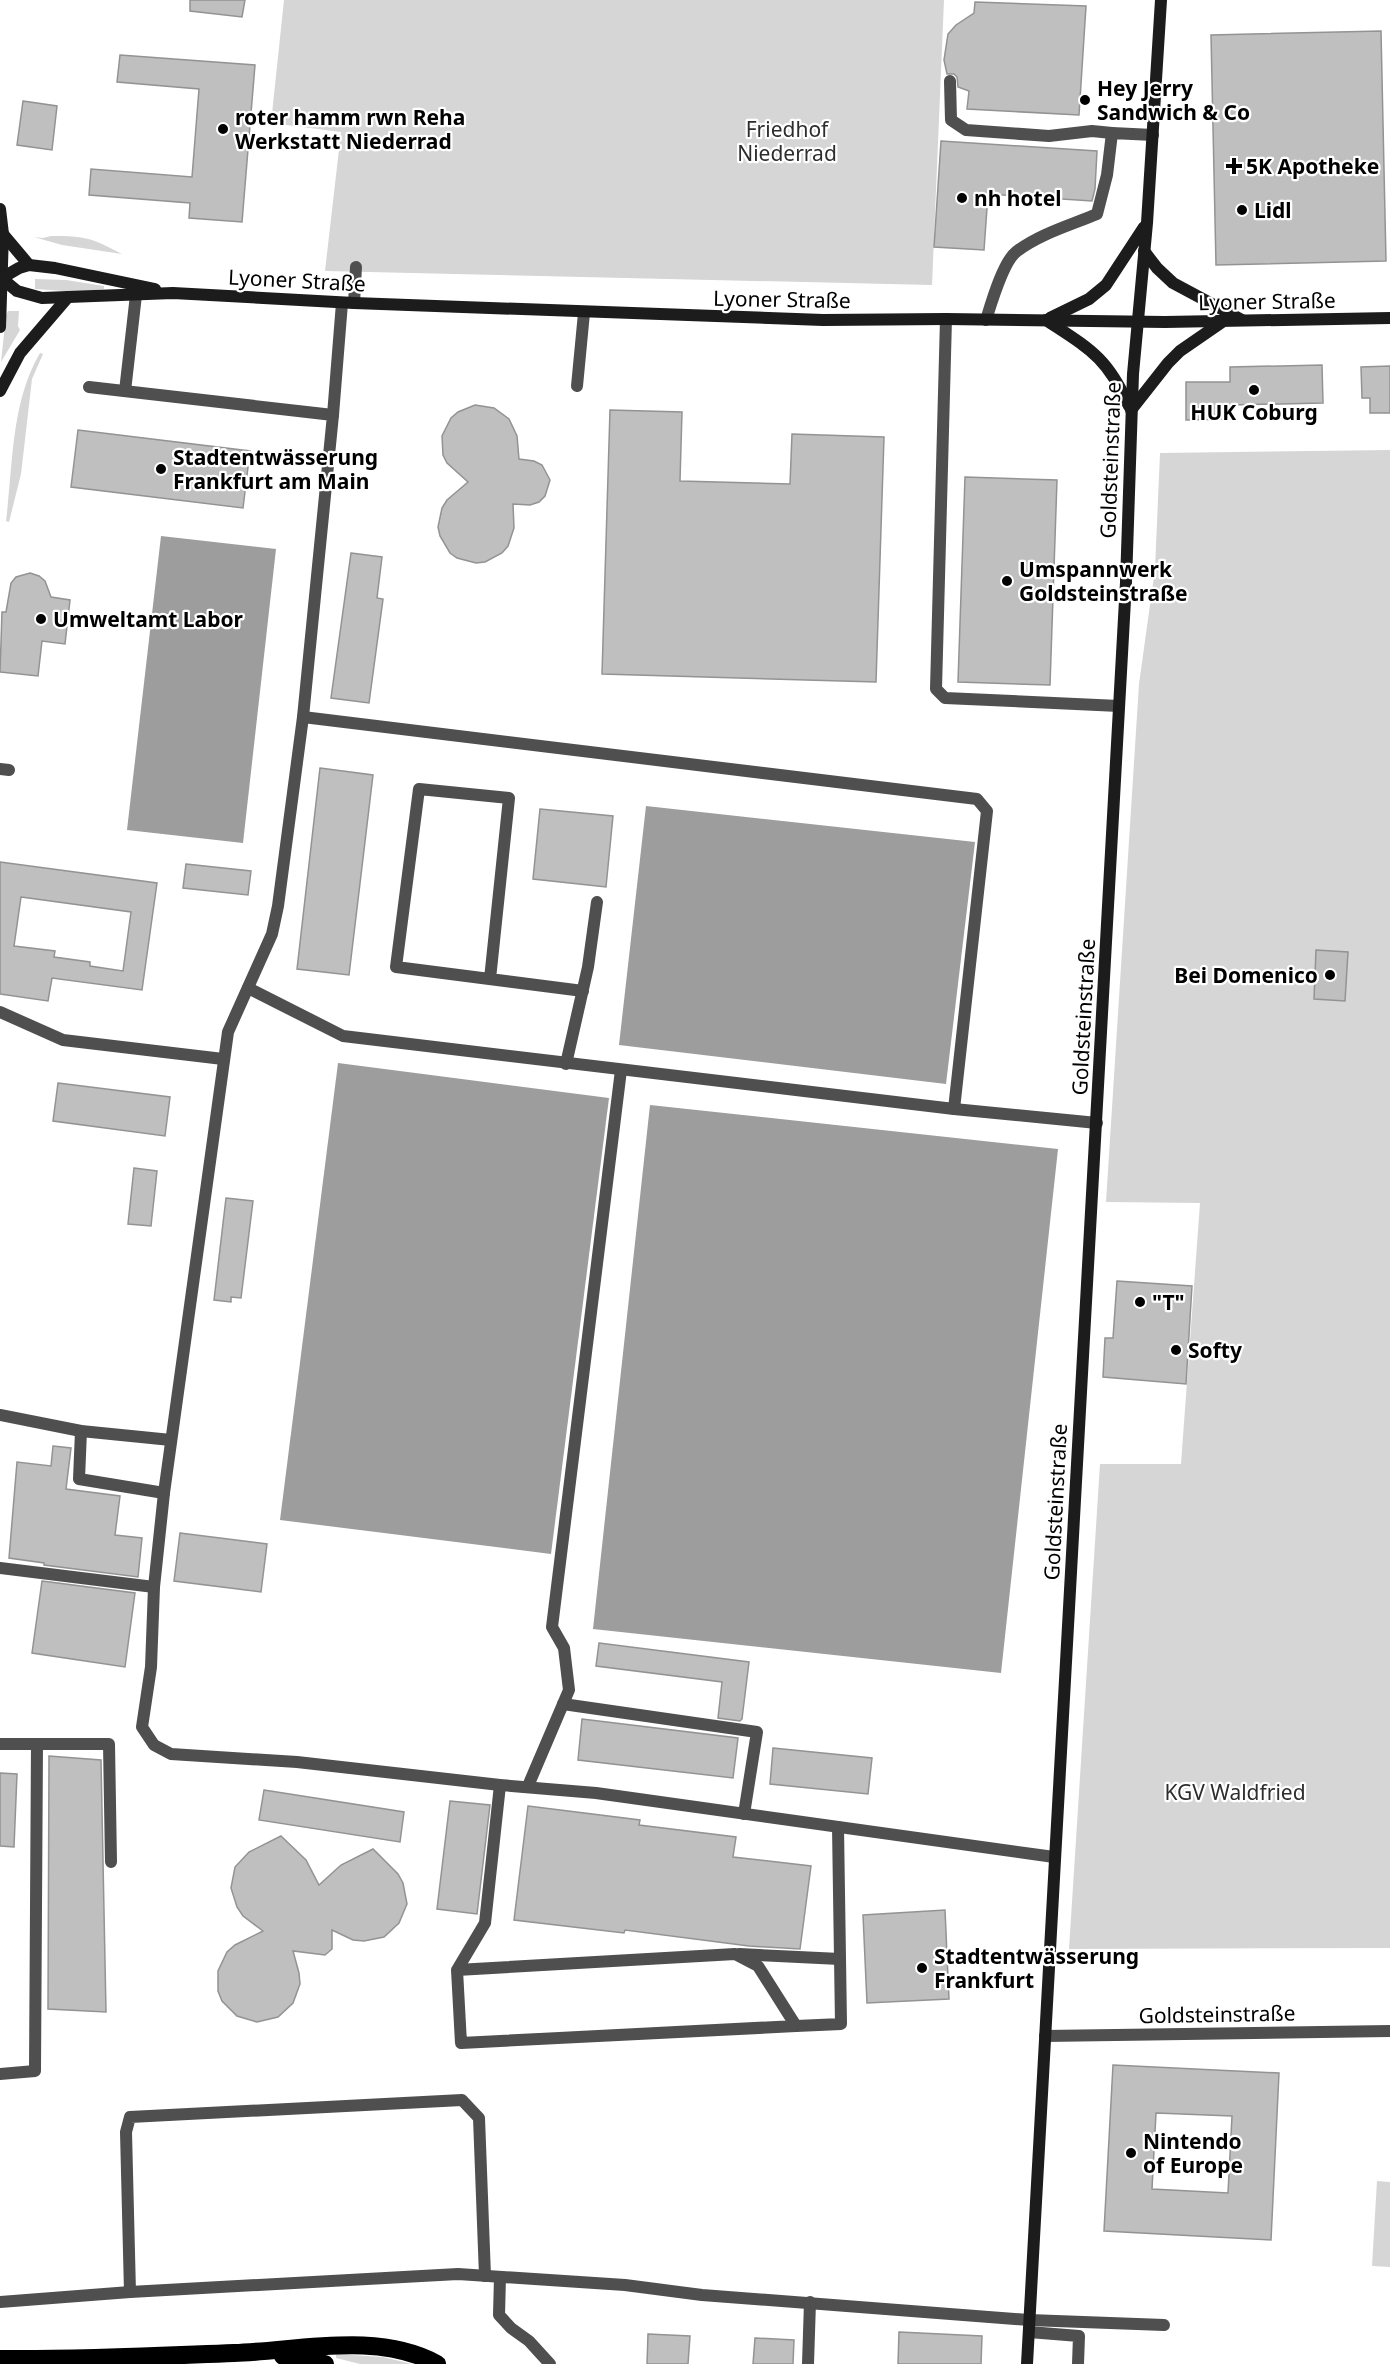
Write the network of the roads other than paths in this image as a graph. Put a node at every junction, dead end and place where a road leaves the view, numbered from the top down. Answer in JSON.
{"nodes":[{"id":1,"x":1161,"y":0,"type":"edge"},
{"id":2,"x":950,"y":81,"type":"dead end"},
{"id":3,"x":1112,"y":133,"type":"junction"},
{"id":4,"x":1153,"y":135,"type":"junction"},
{"id":5,"x":0,"y":209,"type":"edge"},
{"id":6,"x":1146,"y":223,"type":"junction"},
{"id":7,"x":3,"y":234,"type":"junction"},
{"id":8,"x":1144,"y":251,"type":"junction"},
{"id":9,"x":29,"y":265,"type":"junction"},
{"id":10,"x":356,"y":267,"type":"dead end"},
{"id":11,"x":1,"y":278,"type":"edge"},
{"id":12,"x":173,"y":293,"type":"junction"},
{"id":13,"x":136,"y":294,"type":"junction"},
{"id":14,"x":68,"y":297,"type":"junction"},
{"id":15,"x":348,"y":303,"type":"junction"},
{"id":16,"x":584,"y":313,"type":"junction"},
{"id":17,"x":1390,"y":318,"type":"edge"},
{"id":18,"x":946,"y":319,"type":"junction"},
{"id":19,"x":986,"y":320,"type":"junction"},
{"id":20,"x":1046,"y":320,"type":"junction"},
{"id":21,"x":1223,"y":321,"type":"junction"},
{"id":22,"x":1243,"y":321,"type":"junction"},
{"id":23,"x":1137,"y":322,"type":"junction"},
{"id":24,"x":0,"y":327,"type":"edge"},
{"id":25,"x":577,"y":386,"type":"dead end"},
{"id":26,"x":89,"y":387,"type":"dead end"},
{"id":27,"x":0,"y":391,"type":"edge"},
{"id":28,"x":125,"y":391,"type":"junction"},
{"id":29,"x":1131,"y":410,"type":"junction"},
{"id":30,"x":333,"y":415,"type":"junction"},
{"id":31,"x":1119,"y":706,"type":"junction"},
{"id":32,"x":303,"y":717,"type":"junction"},
{"id":33,"x":597,"y":902,"type":"dead end"},
{"id":34,"x":490,"y":979,"type":"junction"},
{"id":35,"x":248,"y":988,"type":"junction"},
{"id":36,"x":583,"y":991,"type":"junction"},
{"id":37,"x":0,"y":1012,"type":"edge"},
{"id":38,"x":223,"y":1059,"type":"junction"},
{"id":39,"x":566,"y":1064,"type":"junction"},
{"id":40,"x":621,"y":1070,"type":"junction"},
{"id":41,"x":954,"y":1109,"type":"junction"},
{"id":42,"x":1096,"y":1123,"type":"junction"},
{"id":43,"x":0,"y":1415,"type":"edge"},
{"id":44,"x":81,"y":1431,"type":"junction"},
{"id":45,"x":171,"y":1440,"type":"junction"},
{"id":46,"x":164,"y":1493,"type":"junction"},
{"id":47,"x":0,"y":1568,"type":"edge"},
{"id":48,"x":154,"y":1587,"type":"junction"},
{"id":49,"x":563,"y":1704,"type":"junction"},
{"id":50,"x":0,"y":1744,"type":"edge"},
{"id":51,"x":37,"y":1744,"type":"junction"},
{"id":52,"x":500,"y":1785,"type":"junction"},
{"id":53,"x":528,"y":1786,"type":"junction"},
{"id":54,"x":744,"y":1814,"type":"junction"},
{"id":55,"x":838,"y":1827,"type":"junction"},
{"id":56,"x":1054,"y":1857,"type":"junction"},
{"id":57,"x":111,"y":1862,"type":"dead end"},
{"id":58,"x":735,"y":1954,"type":"junction"},
{"id":59,"x":840,"y":1959,"type":"junction"},
{"id":60,"x":457,"y":1970,"type":"junction"},
{"id":61,"x":795,"y":2026,"type":"junction"},
{"id":62,"x":1390,"y":2031,"type":"edge"},
{"id":63,"x":1045,"y":2036,"type":"junction"},
{"id":64,"x":0,"y":2074,"type":"edge"},
{"id":65,"x":485,"y":2276,"type":"junction"},
{"id":66,"x":500,"y":2277,"type":"junction"},
{"id":67,"x":130,"y":2292,"type":"junction"},
{"id":68,"x":0,"y":2302,"type":"edge"},
{"id":69,"x":810,"y":2302,"type":"junction"},
{"id":70,"x":1164,"y":2325,"type":"dead end"},
{"id":71,"x":1029,"y":2326,"type":"junction"},
{"id":72,"x":264,"y":2352,"type":"junction"},
{"id":73,"x":0,"y":2359,"type":"edge"},
{"id":74,"x":325,"y":2364,"type":"edge"},
{"id":75,"x":437,"y":2364,"type":"edge"},
{"id":76,"x":550,"y":2364,"type":"edge"},
{"id":77,"x":808,"y":2364,"type":"edge"},
{"id":78,"x":1027,"y":2364,"type":"edge"},
{"id":79,"x":1078,"y":2364,"type":"edge"}],
"edges":[{"from":1,"to":4,"type":"street","name":"Goldsteinstraße"},
{"from":2,"to":3,"type":"street"},
{"from":3,"to":4,"type":"street"},
{"from":3,"to":19,"type":"street"},
{"from":4,"to":6,"type":"street","name":"Goldsteinstraße"},
{"from":5,"to":7,"type":"street"},
{"from":6,"to":8,"type":"street","name":"Goldsteinstraße"},
{"from":6,"to":20,"type":"street"},
{"from":7,"to":9,"type":"street"},
{"from":7,"to":11,"type":"street"},
{"from":8,"to":22,"type":"street"},
{"from":8,"to":23,"type":"street","name":"Goldsteinstraße"},
{"from":9,"to":11,"type":"street"},
{"from":9,"to":12,"type":"street","name":"Lyoner Straße"},
{"from":10,"to":15,"type":"street"},
{"from":11,"to":14,"type":"street","name":"Lyoner Straße"},
{"from":11,"to":24,"type":"street"},
{"from":12,"to":13,"type":"street","name":"Lyoner Straße"},
{"from":12,"to":15,"type":"street","name":"Lyoner Straße"},
{"from":13,"to":14,"type":"street","name":"Lyoner Straße"},
{"from":13,"to":28,"type":"street"},
{"from":14,"to":27,"type":"street"},
{"from":15,"to":16,"type":"street","name":"Lyoner Straße"},
{"from":15,"to":30,"type":"street"},
{"from":16,"to":18,"type":"street","name":"Lyoner Straße"},
{"from":16,"to":25,"type":"street"},
{"from":17,"to":22,"type":"street","name":"Lyoner Straße"},
{"from":18,"to":19,"type":"street","name":"Lyoner Straße"},
{"from":18,"to":31,"type":"street"},
{"from":19,"to":20,"type":"street","name":"Lyoner Straße"},
{"from":20,"to":23,"type":"street","name":"Lyoner Straße"},
{"from":20,"to":29,"type":"street"},
{"from":21,"to":22,"type":"street","name":"Lyoner Straße"},
{"from":21,"to":23,"type":"street","name":"Lyoner Straße"},
{"from":21,"to":29,"type":"street"},
{"from":23,"to":29,"type":"street","name":"Goldsteinstraße"},
{"from":26,"to":28,"type":"street"},
{"from":28,"to":30,"type":"street"},
{"from":29,"to":31,"type":"street","name":"Goldsteinstraße"},
{"from":30,"to":32,"type":"street"},
{"from":31,"to":42,"type":"street","name":"Goldsteinstraße"},
{"from":32,"to":35,"type":"street"},
{"from":32,"to":41,"type":"street"},
{"from":33,"to":36,"type":"street"},
{"from":34,"to":34,"type":"street"},
{"from":34,"to":36,"type":"street"},
{"from":35,"to":38,"type":"street"},
{"from":35,"to":39,"type":"street"},
{"from":36,"to":39,"type":"street"},
{"from":37,"to":38,"type":"street"},
{"from":38,"to":45,"type":"street"},
{"from":39,"to":40,"type":"street"},
{"from":40,"to":41,"type":"street"},
{"from":40,"to":49,"type":"street"},
{"from":41,"to":42,"type":"street"},
{"from":42,"to":56,"type":"street","name":"Goldsteinstraße"},
{"from":43,"to":44,"type":"street"},
{"from":44,"to":45,"type":"street"},
{"from":44,"to":46,"type":"street"},
{"from":45,"to":46,"type":"street"},
{"from":46,"to":48,"type":"street"},
{"from":47,"to":48,"type":"street"},
{"from":48,"to":52,"type":"street"},
{"from":49,"to":53,"type":"street"},
{"from":49,"to":54,"type":"street"},
{"from":50,"to":51,"type":"street"},
{"from":51,"to":57,"type":"street"},
{"from":51,"to":64,"type":"street"},
{"from":52,"to":53,"type":"street"},
{"from":52,"to":60,"type":"street"},
{"from":53,"to":54,"type":"street"},
{"from":54,"to":55,"type":"street"},
{"from":55,"to":56,"type":"street"},
{"from":55,"to":59,"type":"street"},
{"from":56,"to":63,"type":"street","name":"Goldsteinstraße"},
{"from":58,"to":59,"type":"street"},
{"from":58,"to":60,"type":"street"},
{"from":58,"to":61,"type":"street"},
{"from":59,"to":61,"type":"street"},
{"from":60,"to":61,"type":"street"},
{"from":62,"to":63,"type":"street","name":"Goldsteinstraße"},
{"from":63,"to":71,"type":"street","name":"Goldsteinstraße"},
{"from":65,"to":66,"type":"street"},
{"from":65,"to":67,"type":"street"},
{"from":65,"to":67,"type":"street"},
{"from":66,"to":69,"type":"street"},
{"from":66,"to":76,"type":"street"},
{"from":67,"to":68,"type":"street"},
{"from":69,"to":71,"type":"street"},
{"from":69,"to":77,"type":"street"},
{"from":70,"to":71,"type":"street"},
{"from":71,"to":78,"type":"street","name":"Goldsteinstraße"},
{"from":71,"to":79,"type":"street"},
{"from":72,"to":73,"type":"highway"},
{"from":72,"to":74,"type":"highway"},
{"from":72,"to":75,"type":"highway"}]}
